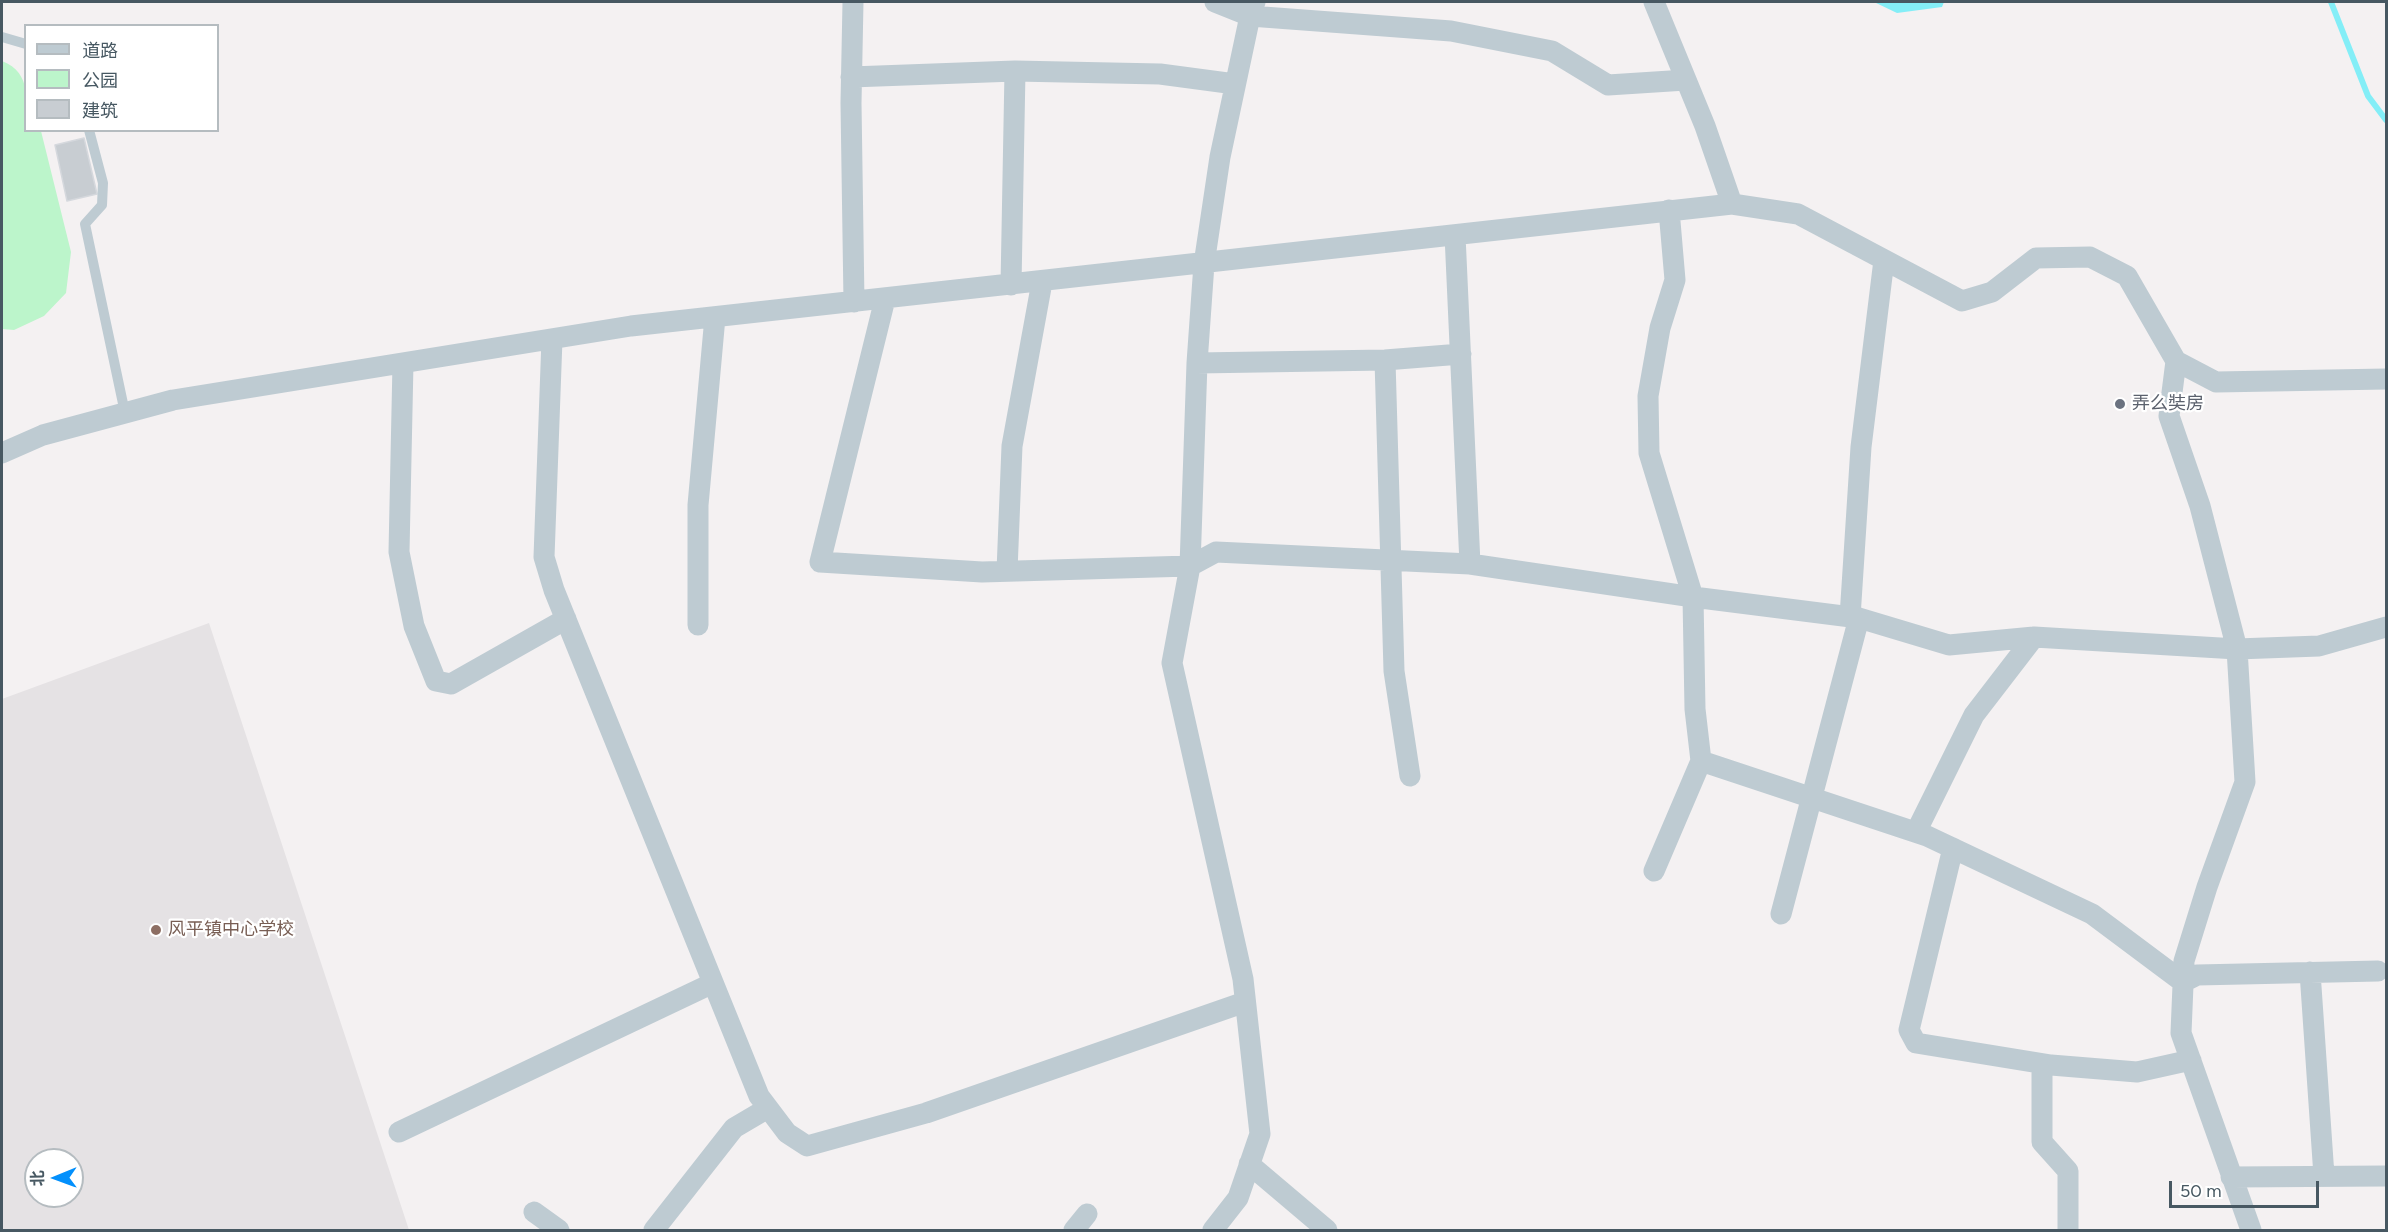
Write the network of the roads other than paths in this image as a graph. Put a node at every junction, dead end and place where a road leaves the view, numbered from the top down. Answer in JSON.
{"nodes":[{"id":1,"x":853,"y":2,"type":"edge"},
{"id":2,"x":1215,"y":2,"type":"edge"},
{"id":3,"x":1654,"y":2,"type":"edge"},
{"id":4,"x":1253,"y":9,"type":"edge"},
{"id":5,"x":2,"y":37,"type":"edge"},
{"id":6,"x":24,"y":43,"type":"edge"},
{"id":7,"x":1015,"y":71,"type":"junction"},
{"id":8,"x":851,"y":77,"type":"junction"},
{"id":9,"x":1686,"y":80,"type":"junction"},
{"id":10,"x":1235,"y":84,"type":"junction"},
{"id":11,"x":90,"y":132,"type":"edge"},
{"id":12,"x":1732,"y":204,"type":"junction"},
{"id":13,"x":1669,"y":210,"type":"junction"},
{"id":14,"x":1455,"y":235,"type":"junction"},
{"id":15,"x":1884,"y":260,"type":"junction"},
{"id":16,"x":1204,"y":264,"type":"junction"},
{"id":17,"x":1042,"y":282,"type":"junction"},
{"id":18,"x":1011,"y":285,"type":"junction"},
{"id":19,"x":885,"y":299,"type":"junction"},
{"id":20,"x":854,"y":302,"type":"junction"},
{"id":21,"x":715,"y":317,"type":"junction"},
{"id":22,"x":552,"y":339,"type":"junction"},
{"id":23,"x":1461,"y":354,"type":"junction"},
{"id":24,"x":1385,"y":360,"type":"junction"},
{"id":25,"x":2176,"y":361,"type":"junction"},
{"id":26,"x":403,"y":363,"type":"junction"},
{"id":27,"x":1197,"y":363,"type":"junction"},
{"id":28,"x":2386,"y":379,"type":"edge"},
{"id":29,"x":125,"y":413,"type":"junction"},
{"id":30,"x":2,"y":453,"type":"edge"},
{"id":31,"x":1192,"y":515,"type":"junction"},
{"id":32,"x":1216,"y":552,"type":"junction"},
{"id":33,"x":1391,"y":560,"type":"junction"},
{"id":34,"x":1470,"y":564,"type":"junction"},
{"id":35,"x":1190,"y":566,"type":"junction"},
{"id":36,"x":1007,"y":571,"type":"junction"},
{"id":37,"x":1693,"y":597,"type":"junction"},
{"id":38,"x":1855,"y":617,"type":"junction"},
{"id":39,"x":566,"y":619,"type":"junction"},
{"id":40,"x":698,"y":625,"type":"dead end"},
{"id":41,"x":2386,"y":627,"type":"edge"},
{"id":42,"x":2034,"y":637,"type":"junction"},
{"id":43,"x":2237,"y":649,"type":"junction"},
{"id":44,"x":1701,"y":761,"type":"junction"},
{"id":45,"x":1410,"y":776,"type":"dead end"},
{"id":46,"x":1812,"y":798,"type":"junction"},
{"id":47,"x":1916,"y":832,"type":"junction"},
{"id":48,"x":1953,"y":848,"type":"junction"},
{"id":49,"x":1654,"y":871,"type":"dead end"},
{"id":50,"x":1781,"y":914,"type":"dead end"},
{"id":51,"x":2378,"y":970,"type":"dead end"},
{"id":52,"x":2310,"y":972,"type":"junction"},
{"id":53,"x":2183,"y":982,"type":"junction"},
{"id":54,"x":713,"y":983,"type":"junction"},
{"id":55,"x":1245,"y":1002,"type":"junction"},
{"id":56,"x":2191,"y":1060,"type":"junction"},
{"id":57,"x":2042,"y":1064,"type":"junction"},
{"id":58,"x":768,"y":1108,"type":"junction"},
{"id":59,"x":399,"y":1132,"type":"dead end"},
{"id":60,"x":1250,"y":1164,"type":"junction"},
{"id":61,"x":2324,"y":1176,"type":"junction"},
{"id":62,"x":2386,"y":1176,"type":"edge"},
{"id":63,"x":2231,"y":1177,"type":"junction"},
{"id":64,"x":534,"y":1212,"type":"dead end"},
{"id":65,"x":1087,"y":1214,"type":"dead end"},
{"id":66,"x":559,"y":1230,"type":"edge"},
{"id":67,"x":654,"y":1230,"type":"edge"},
{"id":68,"x":1074,"y":1230,"type":"edge"},
{"id":69,"x":1213,"y":1230,"type":"edge"},
{"id":70,"x":1327,"y":1230,"type":"edge"},
{"id":71,"x":2068,"y":1230,"type":"edge"},
{"id":72,"x":2251,"y":1230,"type":"edge"}],
"edges":[{"from":1,"to":8,"type":"street"},
{"from":2,"to":4,"type":"street"},
{"from":3,"to":9,"type":"street"},
{"from":4,"to":9,"type":"street"},
{"from":4,"to":10,"type":"street"},
{"from":5,"to":6,"type":"lane"},
{"from":7,"to":8,"type":"street"},
{"from":7,"to":10,"type":"street"},
{"from":7,"to":18,"type":"street"},
{"from":8,"to":20,"type":"street"},
{"from":9,"to":12,"type":"street"},
{"from":10,"to":16,"type":"street"},
{"from":11,"to":29,"type":"lane"},
{"from":12,"to":13,"type":"street"},
{"from":12,"to":15,"type":"street"},
{"from":13,"to":14,"type":"street"},
{"from":13,"to":37,"type":"street"},
{"from":14,"to":16,"type":"street"},
{"from":14,"to":23,"type":"street"},
{"from":15,"to":25,"type":"street"},
{"from":15,"to":38,"type":"street"},
{"from":16,"to":17,"type":"street"},
{"from":16,"to":27,"type":"street"},
{"from":17,"to":18,"type":"street"},
{"from":17,"to":36,"type":"street"},
{"from":18,"to":19,"type":"street"},
{"from":19,"to":20,"type":"street"},
{"from":19,"to":36,"type":"street"},
{"from":20,"to":21,"type":"street"},
{"from":21,"to":22,"type":"street"},
{"from":21,"to":40,"type":"street"},
{"from":22,"to":26,"type":"street"},
{"from":22,"to":39,"type":"street"},
{"from":23,"to":24,"type":"street"},
{"from":23,"to":34,"type":"street"},
{"from":24,"to":27,"type":"street"},
{"from":24,"to":33,"type":"street"},
{"from":25,"to":28,"type":"street"},
{"from":25,"to":43,"type":"street"},
{"from":26,"to":29,"type":"street"},
{"from":26,"to":39,"type":"street"},
{"from":27,"to":31,"type":"street"},
{"from":29,"to":30,"type":"street"},
{"from":31,"to":32,"type":"street"},
{"from":31,"to":35,"type":"street"},
{"from":32,"to":33,"type":"street"},
{"from":32,"to":35,"type":"street"},
{"from":33,"to":34,"type":"street"},
{"from":33,"to":45,"type":"street"},
{"from":34,"to":37,"type":"street"},
{"from":35,"to":36,"type":"street"},
{"from":35,"to":55,"type":"street"},
{"from":37,"to":38,"type":"street"},
{"from":37,"to":44,"type":"street"},
{"from":38,"to":42,"type":"street"},
{"from":38,"to":46,"type":"street"},
{"from":39,"to":54,"type":"street"},
{"from":41,"to":43,"type":"street"},
{"from":42,"to":43,"type":"street"},
{"from":42,"to":47,"type":"street"},
{"from":43,"to":53,"type":"street"},
{"from":44,"to":46,"type":"street"},
{"from":44,"to":49,"type":"street"},
{"from":46,"to":47,"type":"street"},
{"from":46,"to":50,"type":"street"},
{"from":47,"to":48,"type":"street"},
{"from":48,"to":53,"type":"street"},
{"from":48,"to":57,"type":"street"},
{"from":51,"to":52,"type":"street"},
{"from":52,"to":53,"type":"street"},
{"from":52,"to":61,"type":"street"},
{"from":53,"to":56,"type":"street"},
{"from":54,"to":58,"type":"street"},
{"from":54,"to":59,"type":"street"},
{"from":55,"to":58,"type":"street"},
{"from":55,"to":60,"type":"street"},
{"from":56,"to":57,"type":"street"},
{"from":56,"to":63,"type":"street"},
{"from":57,"to":71,"type":"street"},
{"from":58,"to":67,"type":"street"},
{"from":60,"to":69,"type":"street"},
{"from":60,"to":70,"type":"street"},
{"from":61,"to":62,"type":"street"},
{"from":61,"to":63,"type":"street"},
{"from":63,"to":72,"type":"street"},
{"from":64,"to":66,"type":"street"},
{"from":65,"to":68,"type":"street"}]}
